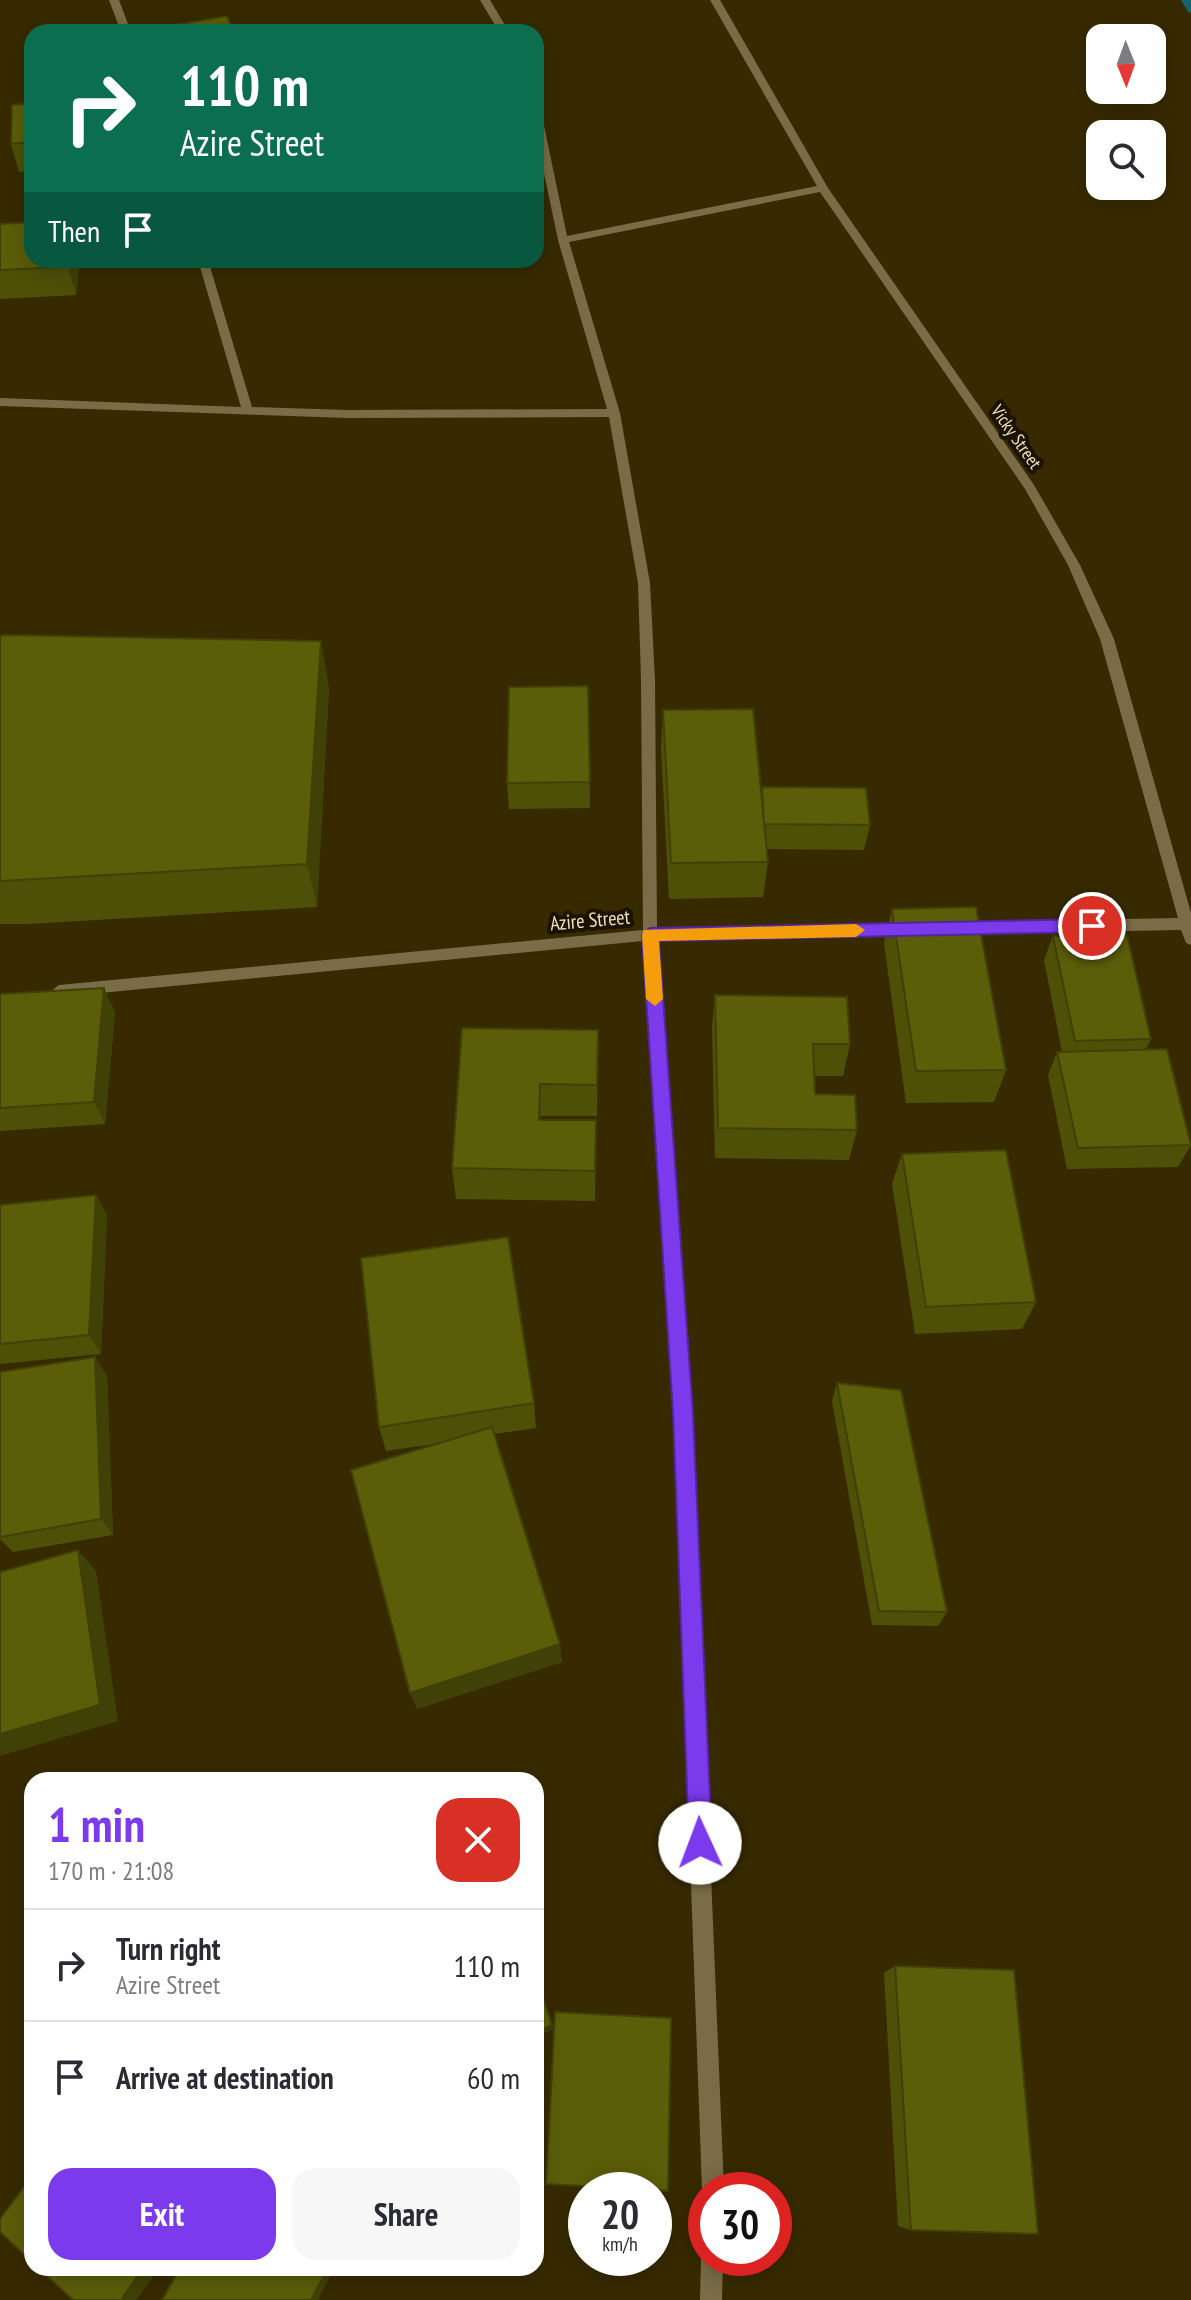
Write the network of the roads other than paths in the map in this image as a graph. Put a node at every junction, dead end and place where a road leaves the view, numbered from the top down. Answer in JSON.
{"nodes":[{"id":1,"x":114,"y":0,"type":"edge"},
{"id":2,"x":485,"y":0,"type":"edge"},
{"id":3,"x":715,"y":0,"type":"edge"},
{"id":4,"x":123,"y":24,"type":"edge"},
{"id":5,"x":499,"y":24,"type":"edge"},
{"id":6,"x":544,"y":149,"type":"edge"},
{"id":7,"x":823,"y":188,"type":"junction"},
{"id":8,"x":563,"y":240,"type":"junction"},
{"id":9,"x":205,"y":268,"type":"edge"},
{"id":10,"x":0,"y":402,"type":"edge"},
{"id":11,"x":248,"y":412,"type":"junction"},
{"id":12,"x":614,"y":413,"type":"junction"},
{"id":13,"x":919,"y":929,"type":"edge"},
{"id":14,"x":950,"y":929,"type":"edge"},
{"id":15,"x":1189,"y":931,"type":"edge"},
{"id":16,"x":650,"y":935,"type":"junction"},
{"id":17,"x":48,"y":992,"type":"edge"},
{"id":18,"x":712,"y":2172,"type":"edge"},
{"id":19,"x":712,"y":2276,"type":"edge"},
{"id":20,"x":711,"y":2300,"type":"edge"}],
"edges":[{"from":1,"to":4,"type":"street"},
{"from":2,"to":5,"type":"street"},
{"from":3,"to":7,"type":"street","name":"Vicky Street"},
{"from":6,"to":8,"type":"street"},
{"from":7,"to":8,"type":"street"},
{"from":7,"to":15,"type":"street","name":"Vicky Street"},
{"from":8,"to":12,"type":"street"},
{"from":9,"to":11,"type":"street"},
{"from":10,"to":11,"type":"street"},
{"from":11,"to":12,"type":"street"},
{"from":12,"to":16,"type":"street"},
{"from":13,"to":16,"type":"street","name":"Azire Street"},
{"from":14,"to":15,"type":"street"},
{"from":16,"to":17,"type":"street","name":"Azire Street"},
{"from":16,"to":18,"type":"street"},
{"from":19,"to":20,"type":"street"}]}
